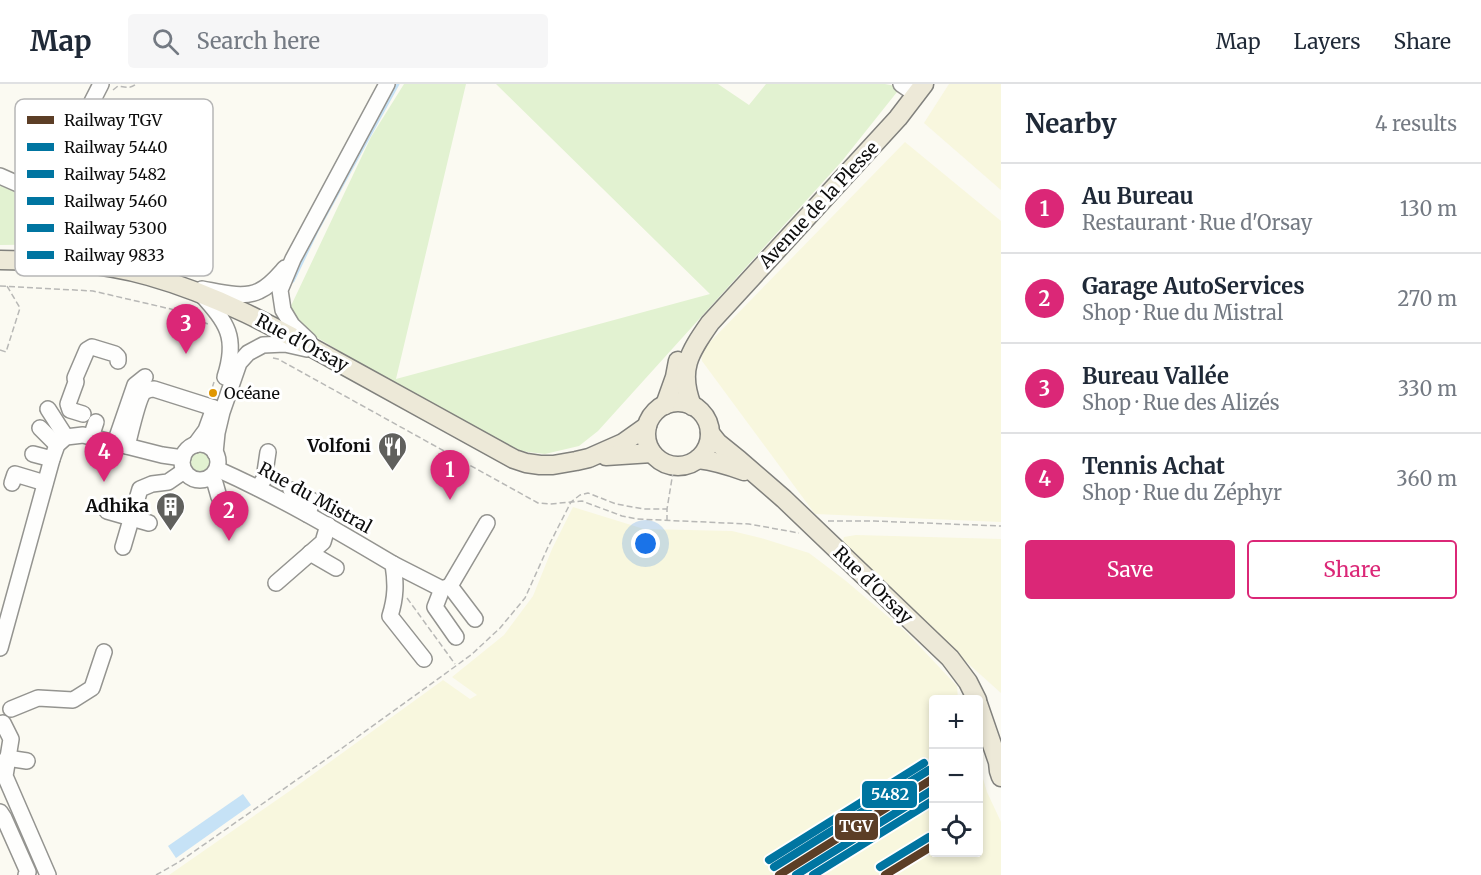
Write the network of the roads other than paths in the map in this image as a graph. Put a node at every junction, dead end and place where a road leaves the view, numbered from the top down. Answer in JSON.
{"nodes":[{"id":1,"x":101,"y":84,"type":"edge"},
{"id":2,"x":387,"y":84,"type":"edge"},
{"id":3,"x":901,"y":84,"type":"edge"},
{"id":4,"x":921,"y":89,"type":"edge"},
{"id":5,"x":93,"y":99,"type":"edge"},
{"id":6,"x":0,"y":176,"type":"edge"},
{"id":7,"x":15,"y":183,"type":"edge"},
{"id":8,"x":292,"y":259,"type":"junction"},
{"id":9,"x":0,"y":260,"type":"edge"},
{"id":10,"x":15,"y":260,"type":"edge"},
{"id":11,"x":150,"y":276,"type":"edge"},
{"id":12,"x":192,"y":289,"type":"junction"},
{"id":13,"x":710,"y":323,"type":"junction"},
{"id":14,"x":319,"y":352,"type":"junction"},
{"id":15,"x":118,"y":361,"type":"dead end"},
{"id":16,"x":145,"y":377,"type":"dead end"},
{"id":17,"x":665,"y":405,"type":"junction"},
{"id":18,"x":692,"y":406,"type":"junction"},
{"id":19,"x":211,"y":407,"type":"junction"},
{"id":20,"x":48,"y":409,"type":"dead end"},
{"id":21,"x":647,"y":426,"type":"junction"},
{"id":22,"x":40,"y":428,"type":"dead end"},
{"id":23,"x":710,"y":433,"type":"junction"},
{"id":24,"x":91,"y":437,"type":"junction"},
{"id":25,"x":121,"y":444,"type":"junction"},
{"id":26,"x":195,"y":445,"type":"junction"},
{"id":27,"x":58,"y":447,"type":"junction"},
{"id":28,"x":268,"y":452,"type":"dead end"},
{"id":29,"x":215,"y":453,"type":"junction"},
{"id":30,"x":652,"y":453,"type":"junction"},
{"id":31,"x":33,"y":454,"type":"dead end"},
{"id":32,"x":589,"y":458,"type":"junction"},
{"id":33,"x":698,"y":459,"type":"junction"},
{"id":34,"x":184,"y":464,"type":"junction"},
{"id":35,"x":213,"y":473,"type":"junction"},
{"id":36,"x":759,"y":478,"type":"junction"},
{"id":37,"x":12,"y":483,"type":"dead end"},
{"id":38,"x":45,"y":483,"type":"junction"},
{"id":39,"x":258,"y":488,"type":"junction"},
{"id":40,"x":291,"y":490,"type":"dead end"},
{"id":41,"x":219,"y":497,"type":"dead end"},
{"id":42,"x":107,"y":511,"type":"dead end"},
{"id":43,"x":307,"y":514,"type":"junction"},
{"id":44,"x":131,"y":518,"type":"junction"},
{"id":45,"x":487,"y":522,"type":"dead end"},
{"id":46,"x":149,"y":523,"type":"dead end"},
{"id":47,"x":328,"y":525,"type":"junction"},
{"id":48,"x":123,"y":547,"type":"dead end"},
{"id":49,"x":310,"y":553,"type":"junction"},
{"id":50,"x":336,"y":568,"type":"dead end"},
{"id":51,"x":394,"y":571,"type":"junction"},
{"id":52,"x":276,"y":583,"type":"dead end"},
{"id":53,"x":446,"y":588,"type":"junction"},
{"id":54,"x":475,"y":619,"type":"dead end"},
{"id":55,"x":456,"y":637,"type":"dead end"},
{"id":56,"x":0,"y":648,"type":"edge"},
{"id":57,"x":104,"y":652,"type":"dead end"},
{"id":58,"x":424,"y":659,"type":"dead end"},
{"id":59,"x":974,"y":695,"type":"edge"},
{"id":60,"x":4,"y":714,"type":"edge"},
{"id":61,"x":983,"y":717,"type":"edge"},
{"id":62,"x":8,"y":758,"type":"junction"},
{"id":63,"x":27,"y":761,"type":"dead end"},
{"id":64,"x":1000,"y":768,"type":"edge"},
{"id":65,"x":0,"y":812,"type":"edge"},
{"id":66,"x":26,"y":875,"type":"edge"},
{"id":67,"x":48,"y":875,"type":"edge"}],
"edges":[{"from":1,"to":5,"type":"street"},
{"from":2,"to":8,"type":"street"},
{"from":3,"to":4,"type":"street"},
{"from":4,"to":13,"type":"main road","name":"Avenue de la Plesse"},
{"from":6,"to":7,"type":"street"},
{"from":8,"to":12,"type":"street"},
{"from":8,"to":14,"type":"street"},
{"from":9,"to":10,"type":"main road","name":"Rue d'Orsay"},
{"from":11,"to":12,"type":"main road","name":"Rue d'Orsay"},
{"from":12,"to":14,"type":"main road","name":"Rue d'Orsay"},
{"from":12,"to":19,"type":"street"},
{"from":13,"to":17,"type":"main road","name":"Avenue de la Plesse"},
{"from":13,"to":18,"type":"main road","name":"Avenue de la Plesse"},
{"from":14,"to":29,"type":"street"},
{"from":14,"to":32,"type":"main road","name":"Rue d'Orsay"},
{"from":15,"to":24,"type":"street"},
{"from":16,"to":25,"type":"street"},
{"from":17,"to":18,"type":"main road"},
{"from":17,"to":21,"type":"main road"},
{"from":18,"to":23,"type":"main road"},
{"from":19,"to":25,"type":"street"},
{"from":19,"to":26,"type":"street"},
{"from":20,"to":27,"type":"street"},
{"from":21,"to":30,"type":"main road"},
{"from":21,"to":32,"type":"main road","name":"Rue d'Orsay"},
{"from":22,"to":27,"type":"street"},
{"from":23,"to":33,"type":"main road"},
{"from":23,"to":36,"type":"main road","name":"Rue d'Orsay"},
{"from":24,"to":25,"type":"street"},
{"from":24,"to":27,"type":"street"},
{"from":25,"to":34,"type":"street"},
{"from":26,"to":29,"type":"street"},
{"from":26,"to":34,"type":"street"},
{"from":27,"to":31,"type":"street"},
{"from":27,"to":38,"type":"street"},
{"from":28,"to":39,"type":"street"},
{"from":29,"to":35,"type":"street"},
{"from":30,"to":32,"type":"main road","name":"Rue d'Orsay"},
{"from":30,"to":33,"type":"main road"},
{"from":33,"to":36,"type":"main road","name":"Rue d'Orsay"},
{"from":34,"to":35,"type":"street"},
{"from":34,"to":44,"type":"street"},
{"from":35,"to":39,"type":"street","name":"Rue du Mistral"},
{"from":35,"to":41,"type":"street"},
{"from":36,"to":59,"type":"main road","name":"Rue d'Orsay"},
{"from":37,"to":38,"type":"street"},
{"from":38,"to":56,"type":"street"},
{"from":39,"to":43,"type":"street","name":"Rue du Mistral"},
{"from":40,"to":43,"type":"street"},
{"from":42,"to":44,"type":"street"},
{"from":43,"to":47,"type":"street","name":"Rue du Mistral"},
{"from":44,"to":46,"type":"street"},
{"from":44,"to":48,"type":"street"},
{"from":45,"to":53,"type":"street"},
{"from":47,"to":49,"type":"street"},
{"from":47,"to":51,"type":"street","name":"Rue du Mistral"},
{"from":49,"to":50,"type":"street"},
{"from":49,"to":52,"type":"street"},
{"from":51,"to":53,"type":"street","name":"Rue du Mistral"},
{"from":51,"to":58,"type":"street"},
{"from":53,"to":54,"type":"street"},
{"from":53,"to":55,"type":"street"},
{"from":57,"to":60,"type":"street"},
{"from":60,"to":62,"type":"street"},
{"from":61,"to":64,"type":"main road","name":"Rue d'Orsay"},
{"from":62,"to":63,"type":"street"},
{"from":62,"to":67,"type":"street"},
{"from":65,"to":66,"type":"street"}]}
